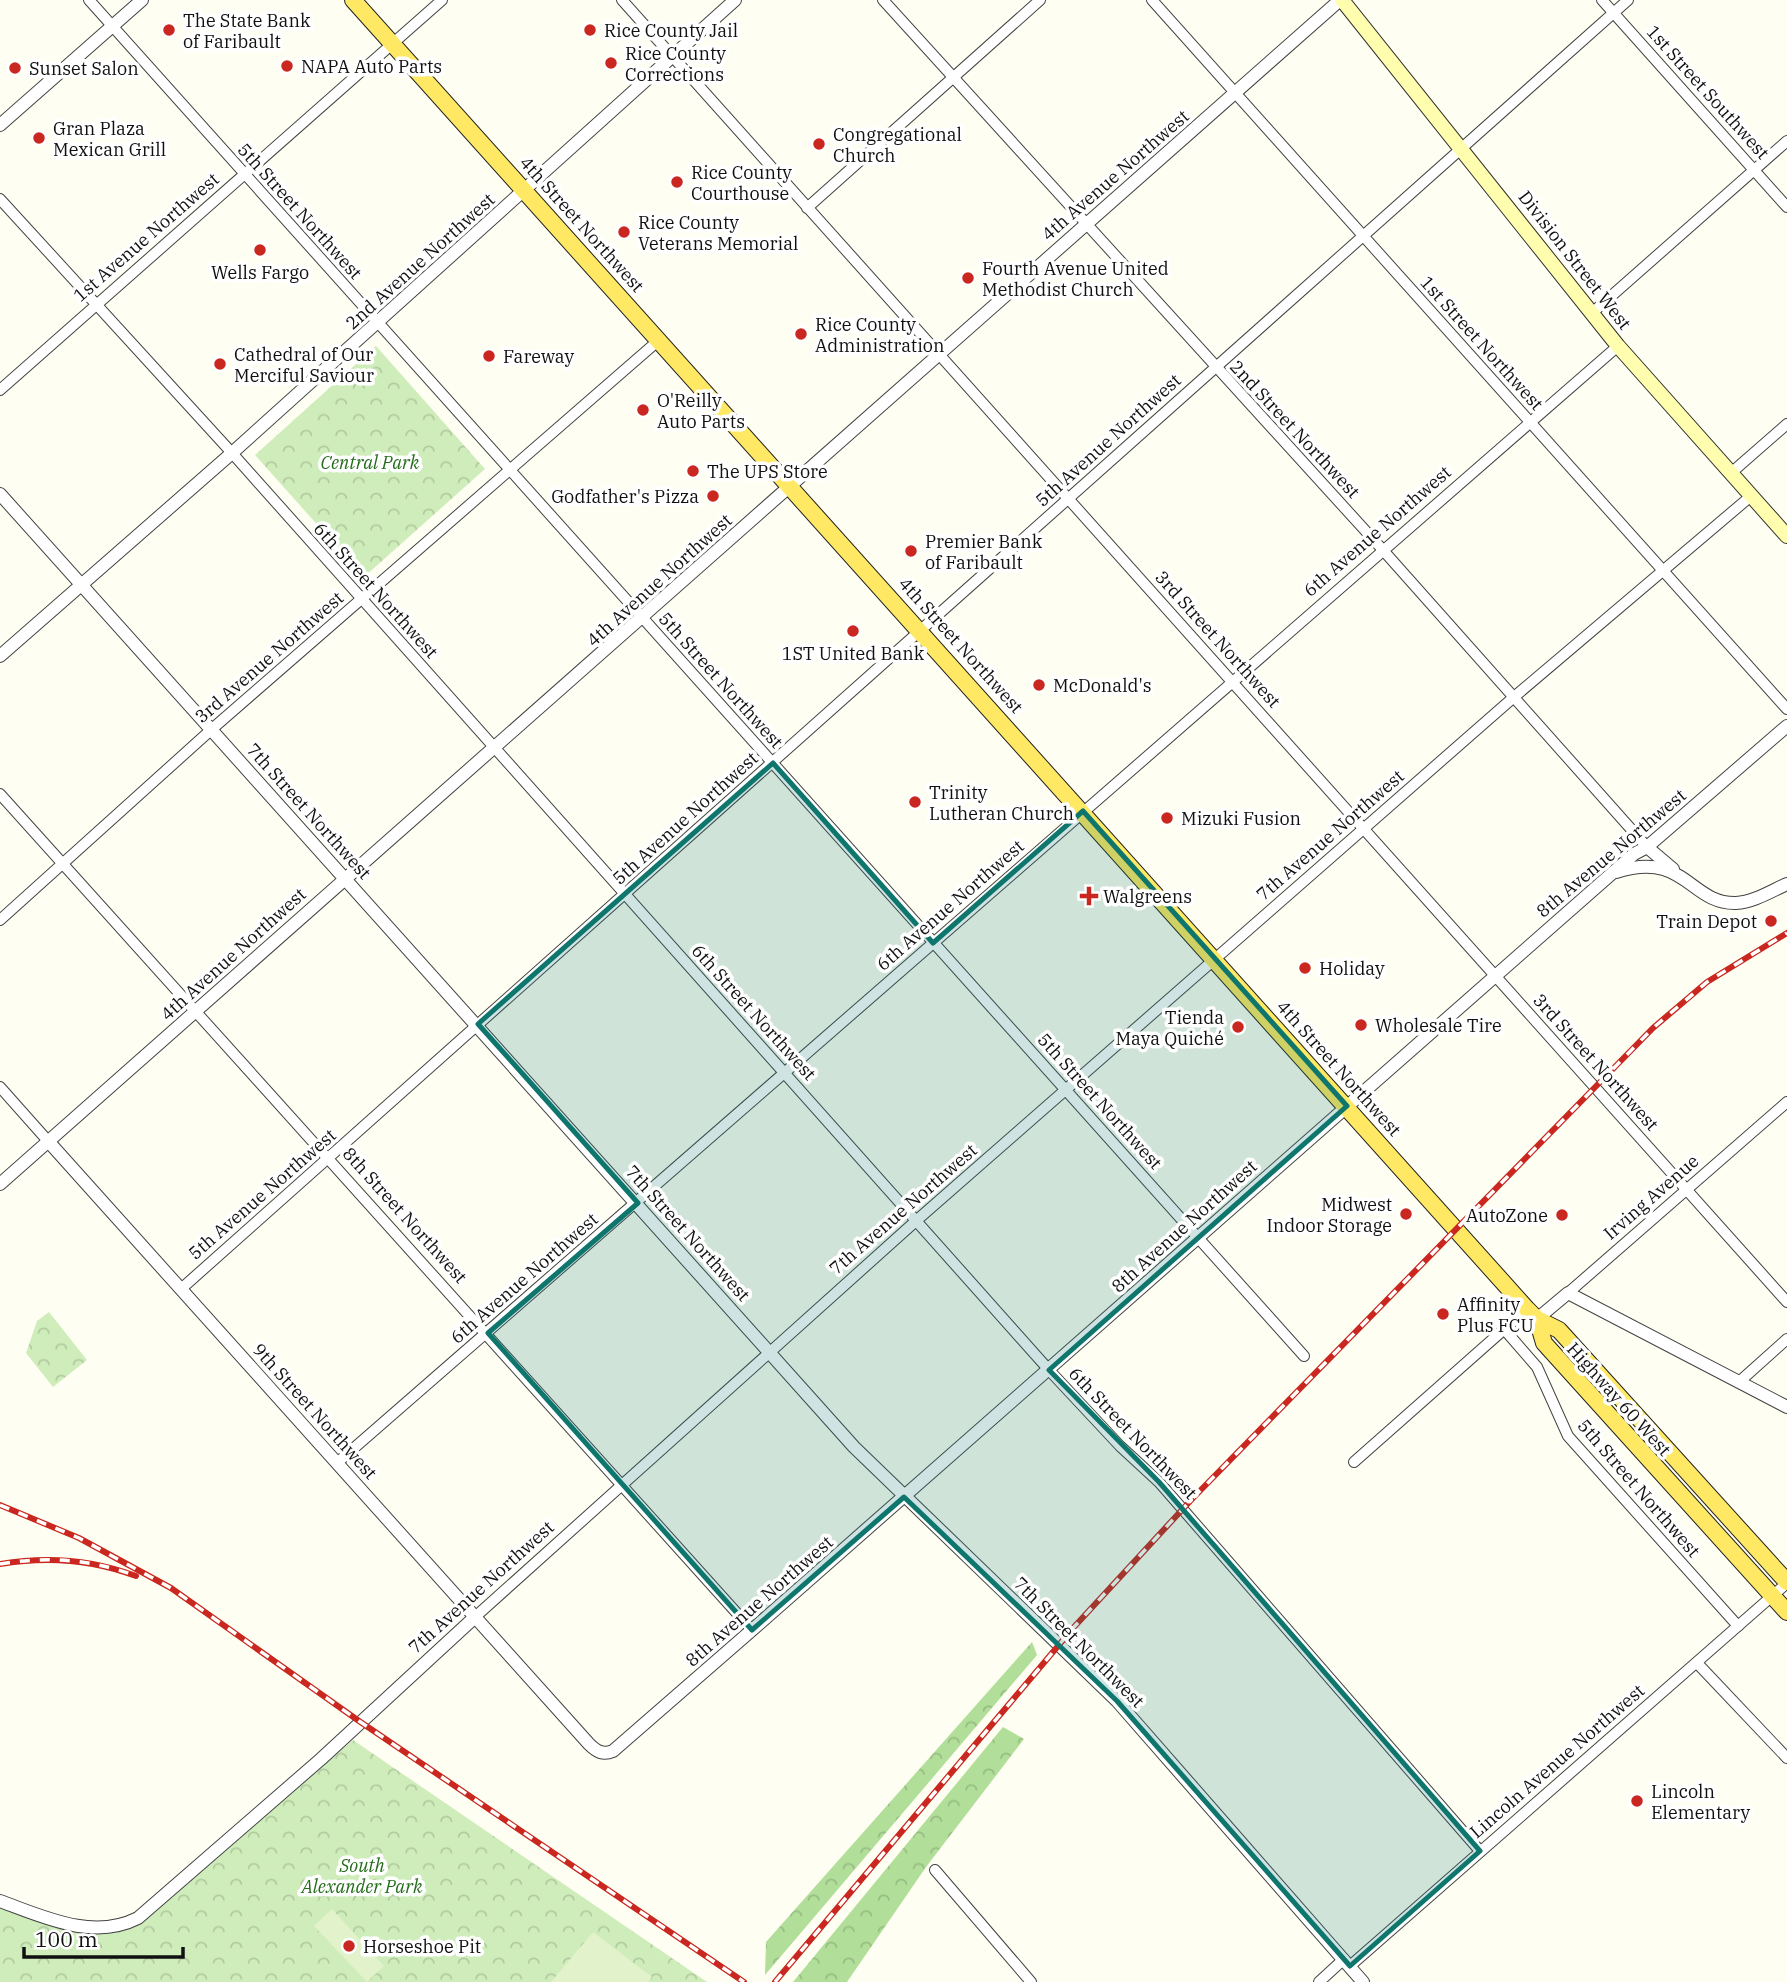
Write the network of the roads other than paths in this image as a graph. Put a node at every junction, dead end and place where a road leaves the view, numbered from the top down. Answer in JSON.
{"nodes":[{"id":1,"x":89,"y":0,"type":"edge"},
{"id":2,"x":142,"y":0,"type":"edge"},
{"id":3,"x":353,"y":0,"type":"edge"},
{"id":4,"x":442,"y":0,"type":"edge"},
{"id":5,"x":622,"y":0,"type":"edge"},
{"id":6,"x":735,"y":0,"type":"edge"},
{"id":7,"x":883,"y":0,"type":"edge"},
{"id":8,"x":1040,"y":0,"type":"edge"},
{"id":9,"x":1152,"y":0,"type":"edge"},
{"id":10,"x":1341,"y":0,"type":"edge"},
{"id":11,"x":1602,"y":0,"type":"edge"},
{"id":12,"x":1628,"y":0,"type":"edge"},
{"id":13,"x":1613,"y":13,"type":"junction"},
{"id":14,"x":112,"y":27,"type":"junction"},
{"id":15,"x":394,"y":45,"type":"junction"},
{"id":16,"x":673,"y":55,"type":"junction"},
{"id":17,"x":953,"y":78,"type":"junction"},
{"id":18,"x":1235,"y":92,"type":"junction"},
{"id":19,"x":0,"y":125,"type":"edge"},
{"id":20,"x":1787,"y":141,"type":"edge"},
{"id":21,"x":1462,"y":148,"type":"junction"},
{"id":22,"x":1755,"y":170,"type":"junction"},
{"id":23,"x":244,"y":174,"type":"junction"},
{"id":24,"x":525,"y":189,"type":"junction"},
{"id":25,"x":0,"y":199,"type":"edge"},
{"id":26,"x":1787,"y":206,"type":"edge"},
{"id":27,"x":807,"y":208,"type":"junction"},
{"id":28,"x":1087,"y":223,"type":"junction"},
{"id":29,"x":1363,"y":235,"type":"junction"},
{"id":30,"x":96,"y":305,"type":"junction"},
{"id":31,"x":1592,"y":313,"type":"junction"},
{"id":32,"x":377,"y":323,"type":"junction"},
{"id":33,"x":659,"y":340,"type":"junction"},
{"id":34,"x":1618,"y":346,"type":"junction"},
{"id":35,"x":939,"y":354,"type":"junction"},
{"id":36,"x":1216,"y":369,"type":"junction"},
{"id":37,"x":0,"y":390,"type":"edge"},
{"id":38,"x":1531,"y":424,"type":"junction"},
{"id":39,"x":1787,"y":424,"type":"edge"},
{"id":40,"x":232,"y":453,"type":"junction"},
{"id":41,"x":509,"y":470,"type":"junction"},
{"id":42,"x":1731,"y":473,"type":"junction"},
{"id":43,"x":791,"y":485,"type":"junction"},
{"id":44,"x":0,"y":495,"type":"edge"},
{"id":45,"x":1751,"y":496,"type":"junction"},
{"id":46,"x":1069,"y":499,"type":"junction"},
{"id":47,"x":1787,"y":536,"type":"edge"},
{"id":48,"x":1382,"y":549,"type":"junction"},
{"id":49,"x":1664,"y":570,"type":"junction"},
{"id":50,"x":79,"y":585,"type":"junction"},
{"id":51,"x":362,"y":600,"type":"junction"},
{"id":52,"x":642,"y":619,"type":"junction"},
{"id":53,"x":922,"y":631,"type":"junction"},
{"id":54,"x":0,"y":656,"type":"edge"},
{"id":55,"x":1231,"y":681,"type":"junction"},
{"id":56,"x":1514,"y":697,"type":"junction"},
{"id":57,"x":1787,"y":709,"type":"edge"},
{"id":58,"x":1787,"y":726,"type":"edge"},
{"id":59,"x":212,"y":729,"type":"junction"},
{"id":60,"x":494,"y":748,"type":"junction"},
{"id":61,"x":773,"y":763,"type":"junction"},
{"id":62,"x":0,"y":794,"type":"edge"},
{"id":63,"x":1083,"y":811,"type":"junction"},
{"id":64,"x":1363,"y":829,"type":"junction"},
{"id":65,"x":1647,"y":847,"type":"junction"},
{"id":66,"x":63,"y":864,"type":"junction"},
{"id":67,"x":1612,"y":873,"type":"junction"},
{"id":68,"x":345,"y":878,"type":"junction"},
{"id":69,"x":1684,"y":878,"type":"junction"},
{"id":70,"x":1787,"y":884,"type":"edge"},
{"id":71,"x":626,"y":894,"type":"junction"},
{"id":72,"x":0,"y":920,"type":"edge"},
{"id":73,"x":933,"y":943,"type":"junction"},
{"id":74,"x":1215,"y":959,"type":"junction"},
{"id":75,"x":1495,"y":975,"type":"junction"},
{"id":76,"x":197,"y":1010,"type":"junction"},
{"id":77,"x":478,"y":1024,"type":"junction"},
{"id":78,"x":785,"y":1073,"type":"junction"},
{"id":79,"x":0,"y":1087,"type":"edge"},
{"id":80,"x":1066,"y":1090,"type":"junction"},
{"id":81,"x":1787,"y":1102,"type":"edge"},
{"id":82,"x":1347,"y":1106,"type":"junction"},
{"id":83,"x":48,"y":1141,"type":"junction"},
{"id":84,"x":330,"y":1158,"type":"junction"},
{"id":85,"x":0,"y":1184,"type":"edge"},
{"id":86,"x":1687,"y":1189,"type":"junction"},
{"id":87,"x":638,"y":1203,"type":"junction"},
{"id":88,"x":916,"y":1220,"type":"junction"},
{"id":89,"x":1199,"y":1237,"type":"junction"},
{"id":90,"x":181,"y":1289,"type":"junction"},
{"id":91,"x":1568,"y":1293,"type":"junction"},
{"id":92,"x":1787,"y":1302,"type":"edge"},
{"id":93,"x":1532,"y":1314,"type":"junction"},
{"id":94,"x":1504,"y":1329,"type":"junction"},
{"id":95,"x":488,"y":1333,"type":"junction"},
{"id":96,"x":1787,"y":1339,"type":"edge"},
{"id":97,"x":769,"y":1351,"type":"junction"},
{"id":98,"x":1304,"y":1356,"type":"dead end"},
{"id":99,"x":1049,"y":1370,"type":"junction"},
{"id":100,"x":1738,"y":1382,"type":"junction"},
{"id":101,"x":1787,"y":1407,"type":"edge"},
{"id":102,"x":338,"y":1462,"type":"junction"},
{"id":103,"x":1354,"y":1462,"type":"dead end"},
{"id":104,"x":622,"y":1482,"type":"junction"},
{"id":105,"x":904,"y":1497,"type":"junction"},
{"id":106,"x":1787,"y":1582,"type":"edge"},
{"id":107,"x":1773,"y":1596,"type":"junction"},
{"id":108,"x":1787,"y":1612,"type":"edge"},
{"id":109,"x":475,"y":1617,"type":"junction"},
{"id":110,"x":1738,"y":1626,"type":"junction"},
{"id":111,"x":752,"y":1630,"type":"junction"},
{"id":112,"x":1697,"y":1663,"type":"junction"},
{"id":113,"x":606,"y":1754,"type":"joint"},
{"id":114,"x":1787,"y":1758,"type":"edge"},
{"id":115,"x":1480,"y":1851,"type":"junction"},
{"id":116,"x":934,"y":1870,"type":"dead end"},
{"id":117,"x":0,"y":1901,"type":"edge"},
{"id":118,"x":1347,"y":1963,"type":"junction"},
{"id":119,"x":1031,"y":1982,"type":"edge"},
{"id":120,"x":1319,"y":1982,"type":"edge"},
{"id":121,"x":1363,"y":1982,"type":"edge"}],
"edges":[{"from":1,"to":14,"type":"street","name":"5th Street Northwest"},
{"from":2,"to":14,"type":"street"},
{"from":3,"to":15,"type":"main road","name":"4th Street Northwest"},
{"from":4,"to":15,"type":"street","name":"1st Avenue Northwest"},
{"from":5,"to":16,"type":"street","name":"3rd Street Northwest"},
{"from":6,"to":16,"type":"street","name":"2nd Avenue Northwest"},
{"from":7,"to":17,"type":"street","name":"2nd Street Northwest"},
{"from":8,"to":17,"type":"street"},
{"from":9,"to":18,"type":"street","name":"1st Street Northwest"},
{"from":10,"to":18,"type":"street","name":"4th Avenue Northwest"},
{"from":10,"to":21,"type":"main road","name":"Division Street West"},
{"from":11,"to":13,"type":"street","name":"1st Street Southwest"},
{"from":12,"to":13,"type":"street","name":"5th Avenue Northwest"},
{"from":13,"to":21,"type":"street","name":"5th Avenue Northwest"},
{"from":13,"to":22,"type":"street","name":"1st Street Southwest"},
{"from":14,"to":19,"type":"street"},
{"from":14,"to":23,"type":"street","name":"5th Street Northwest"},
{"from":15,"to":23,"type":"street","name":"1st Avenue Northwest"},
{"from":15,"to":24,"type":"main road","name":"4th Street Northwest"},
{"from":16,"to":24,"type":"street","name":"2nd Avenue Northwest"},
{"from":16,"to":27,"type":"street","name":"3rd Street Northwest"},
{"from":17,"to":27,"type":"street"},
{"from":17,"to":28,"type":"street","name":"2nd Street Northwest"},
{"from":18,"to":28,"type":"street","name":"4th Avenue Northwest"},
{"from":18,"to":29,"type":"street","name":"1st Street Northwest"},
{"from":20,"to":22,"type":"street"},
{"from":21,"to":29,"type":"street","name":"5th Avenue Northwest"},
{"from":21,"to":31,"type":"main road","name":"Division Street West"},
{"from":22,"to":26,"type":"street","name":"1st Street Southwest"},
{"from":22,"to":31,"type":"street"},
{"from":23,"to":30,"type":"street","name":"1st Avenue Northwest"},
{"from":23,"to":32,"type":"street","name":"5th Street Northwest"},
{"from":24,"to":32,"type":"street","name":"2nd Avenue Northwest"},
{"from":24,"to":33,"type":"main road","name":"4th Street Northwest"},
{"from":25,"to":30,"type":"street","name":"6th Street Northwest"},
{"from":27,"to":35,"type":"street","name":"3rd Street Northwest"},
{"from":28,"to":35,"type":"street","name":"4th Avenue Northwest"},
{"from":28,"to":36,"type":"street","name":"2nd Street Northwest"},
{"from":29,"to":36,"type":"street","name":"5th Avenue Northwest"},
{"from":29,"to":38,"type":"street","name":"1st Street Northwest"},
{"from":30,"to":37,"type":"street","name":"1st Avenue Northwest"},
{"from":30,"to":40,"type":"street","name":"6th Street Northwest"},
{"from":31,"to":34,"type":"main road","name":"Division Street West"},
{"from":32,"to":40,"type":"street","name":"2nd Avenue Northwest"},
{"from":32,"to":41,"type":"street","name":"5th Street Northwest"},
{"from":33,"to":41,"type":"street","name":"3rd Avenue Northwest"},
{"from":33,"to":43,"type":"main road","name":"4th Street Northwest"},
{"from":34,"to":38,"type":"street","name":"6th Avenue Northwest"},
{"from":34,"to":42,"type":"main road","name":"Division Street West"},
{"from":35,"to":43,"type":"street","name":"4th Avenue Northwest"},
{"from":35,"to":46,"type":"street","name":"3rd Street Northwest"},
{"from":36,"to":46,"type":"street","name":"5th Avenue Northwest"},
{"from":36,"to":48,"type":"street","name":"2nd Street Northwest"},
{"from":38,"to":48,"type":"street","name":"6th Avenue Northwest"},
{"from":38,"to":49,"type":"street","name":"1st Street Northwest"},
{"from":39,"to":42,"type":"street"},
{"from":40,"to":50,"type":"street","name":"2nd Avenue Northwest"},
{"from":40,"to":51,"type":"street","name":"6th Street Northwest"},
{"from":41,"to":51,"type":"street","name":"3rd Avenue Northwest"},
{"from":41,"to":52,"type":"street","name":"5th Street Northwest"},
{"from":42,"to":45,"type":"main road","name":"Division Street West"},
{"from":43,"to":52,"type":"street","name":"4th Avenue Northwest"},
{"from":43,"to":53,"type":"main road","name":"4th Street Northwest"},
{"from":44,"to":50,"type":"street","name":"7th Street Northwest"},
{"from":45,"to":47,"type":"main road","name":"Division Street West"},
{"from":45,"to":49,"type":"street","name":"7th Avenue Northwest"},
{"from":46,"to":53,"type":"street","name":"5th Avenue Northwest"},
{"from":46,"to":55,"type":"street","name":"3rd Street Northwest"},
{"from":48,"to":55,"type":"street","name":"6th Avenue Northwest"},
{"from":48,"to":56,"type":"street","name":"2nd Street Northwest"},
{"from":49,"to":56,"type":"street","name":"7th Avenue Northwest"},
{"from":49,"to":57,"type":"street","name":"1st Street Northwest"},
{"from":50,"to":54,"type":"street","name":"2nd Avenue Northwest"},
{"from":50,"to":59,"type":"street","name":"7th Street Northwest"},
{"from":51,"to":59,"type":"street","name":"3rd Avenue Northwest"},
{"from":51,"to":60,"type":"street","name":"6th Street Northwest"},
{"from":52,"to":60,"type":"street","name":"4th Avenue Northwest"},
{"from":52,"to":61,"type":"street","name":"5th Street Northwest"},
{"from":53,"to":61,"type":"street","name":"5th Avenue Northwest"},
{"from":53,"to":63,"type":"main road","name":"4th Street Northwest"},
{"from":55,"to":63,"type":"street","name":"6th Avenue Northwest"},
{"from":55,"to":64,"type":"street","name":"3rd Street Northwest"},
{"from":56,"to":64,"type":"street","name":"7th Avenue Northwest"},
{"from":56,"to":65,"type":"street","name":"2nd Street Northwest"},
{"from":58,"to":65,"type":"street","name":"8th Avenue Northwest"},
{"from":59,"to":66,"type":"street","name":"3rd Avenue Northwest"},
{"from":59,"to":68,"type":"street","name":"7th Street Northwest"},
{"from":60,"to":68,"type":"street","name":"4th Avenue Northwest"},
{"from":60,"to":71,"type":"street","name":"6th Street Northwest"},
{"from":61,"to":71,"type":"street","name":"5th Avenue Northwest"},
{"from":61,"to":73,"type":"street","name":"5th Street Northwest"},
{"from":62,"to":66,"type":"street","name":"8th Street Northwest"},
{"from":63,"to":73,"type":"street","name":"6th Avenue Northwest"},
{"from":63,"to":74,"type":"main road","name":"4th Street Northwest"},
{"from":64,"to":74,"type":"street","name":"7th Avenue Northwest"},
{"from":64,"to":75,"type":"street","name":"3rd Street Northwest"},
{"from":65,"to":67,"type":"street","name":"8th Avenue Northwest"},
{"from":65,"to":69,"type":"street","name":"2nd Street Northwest"},
{"from":66,"to":72,"type":"street","name":"3rd Avenue Northwest"},
{"from":66,"to":76,"type":"street","name":"8th Street Northwest"},
{"from":67,"to":69,"type":"street"},
{"from":67,"to":75,"type":"street","name":"8th Avenue Northwest"},
{"from":68,"to":76,"type":"street","name":"4th Avenue Northwest"},
{"from":68,"to":77,"type":"street","name":"7th Street Northwest"},
{"from":69,"to":70,"type":"street"},
{"from":71,"to":77,"type":"street","name":"5th Avenue Northwest"},
{"from":71,"to":78,"type":"street","name":"6th Street Northwest"},
{"from":73,"to":78,"type":"street","name":"6th Avenue Northwest"},
{"from":73,"to":80,"type":"street","name":"5th Street Northwest"},
{"from":74,"to":80,"type":"street","name":"7th Avenue Northwest"},
{"from":74,"to":82,"type":"main road","name":"4th Street Northwest"},
{"from":75,"to":82,"type":"street","name":"8th Avenue Northwest"},
{"from":75,"to":86,"type":"street","name":"3rd Street Northwest"},
{"from":76,"to":83,"type":"street","name":"4th Avenue Northwest"},
{"from":76,"to":84,"type":"street","name":"8th Street Northwest"},
{"from":77,"to":84,"type":"street","name":"5th Avenue Northwest"},
{"from":77,"to":87,"type":"street","name":"7th Street Northwest"},
{"from":78,"to":87,"type":"street","name":"6th Avenue Northwest"},
{"from":78,"to":88,"type":"street","name":"6th Street Northwest"},
{"from":79,"to":83,"type":"street","name":"9th Street Northwest"},
{"from":80,"to":88,"type":"street","name":"7th Avenue Northwest"},
{"from":80,"to":89,"type":"street","name":"5th Street Northwest"},
{"from":81,"to":86,"type":"street","name":"Irving Avenue"},
{"from":82,"to":89,"type":"street","name":"8th Avenue Northwest"},
{"from":82,"to":93,"type":"main road","name":"4th Street Northwest"},
{"from":83,"to":85,"type":"street","name":"4th Avenue Northwest"},
{"from":83,"to":90,"type":"street","name":"9th Street Northwest"},
{"from":84,"to":90,"type":"street","name":"5th Avenue Northwest"},
{"from":84,"to":95,"type":"street","name":"8th Street Northwest"},
{"from":86,"to":91,"type":"street","name":"Irving Avenue"},
{"from":86,"to":92,"type":"street","name":"3rd Street Northwest"},
{"from":87,"to":95,"type":"street","name":"6th Avenue Northwest"},
{"from":87,"to":97,"type":"street","name":"7th Street Northwest"},
{"from":88,"to":97,"type":"street","name":"7th Avenue Northwest"},
{"from":88,"to":99,"type":"street","name":"6th Street Northwest"},
{"from":89,"to":98,"type":"street","name":"5th Street Northwest"},
{"from":89,"to":99,"type":"street","name":"8th Avenue Northwest"},
{"from":90,"to":102,"type":"street","name":"9th Street Northwest"},
{"from":91,"to":93,"type":"street","name":"Irving Avenue"},
{"from":91,"to":100,"type":"street"},
{"from":93,"to":94,"type":"street","name":"Irving Avenue"},
{"from":93,"to":106,"type":"main road","name":"Highway 60 West"},
{"from":93,"to":107,"type":"main road","name":"Highway 60 West"},
{"from":94,"to":103,"type":"street","name":"Irving Avenue"},
{"from":94,"to":110,"type":"street","name":"5th Street Northwest"},
{"from":95,"to":102,"type":"street","name":"6th Avenue Northwest"},
{"from":95,"to":104,"type":"street","name":"8th Street Northwest"},
{"from":96,"to":100,"type":"street"},
{"from":97,"to":104,"type":"street","name":"7th Avenue Northwest"},
{"from":97,"to":105,"type":"street","name":"7th Street Northwest"},
{"from":99,"to":105,"type":"street","name":"8th Avenue Northwest"},
{"from":99,"to":115,"type":"street","name":"6th Street Northwest"},
{"from":100,"to":101,"type":"street"},
{"from":102,"to":109,"type":"street","name":"9th Street Northwest"},
{"from":104,"to":109,"type":"street","name":"7th Avenue Northwest"},
{"from":104,"to":111,"type":"street","name":"8th Street Northwest"},
{"from":105,"to":111,"type":"street","name":"8th Avenue Northwest"},
{"from":105,"to":118,"type":"street","name":"7th Street Northwest"},
{"from":106,"to":107,"type":"street","name":"Lincoln Avenue Northwest"},
{"from":107,"to":108,"type":"main road","name":"Highway 60 West"},
{"from":107,"to":110,"type":"street","name":"Lincoln Avenue Northwest"},
{"from":109,"to":113,"type":"street","name":"9th Street Northwest"},
{"from":109,"to":117,"type":"street","name":"7th Avenue Northwest"},
{"from":110,"to":112,"type":"street","name":"Lincoln Avenue Northwest"},
{"from":111,"to":113,"type":"street","name":"8th Avenue Northwest"},
{"from":112,"to":114,"type":"street"},
{"from":112,"to":115,"type":"street","name":"Lincoln Avenue Northwest"},
{"from":115,"to":118,"type":"street","name":"Lincoln Avenue Northwest"},
{"from":116,"to":119,"type":"street"},
{"from":118,"to":120,"type":"street","name":"Lincoln Avenue Northwest"},
{"from":118,"to":121,"type":"street","name":"7th Street Northwest"}]}
